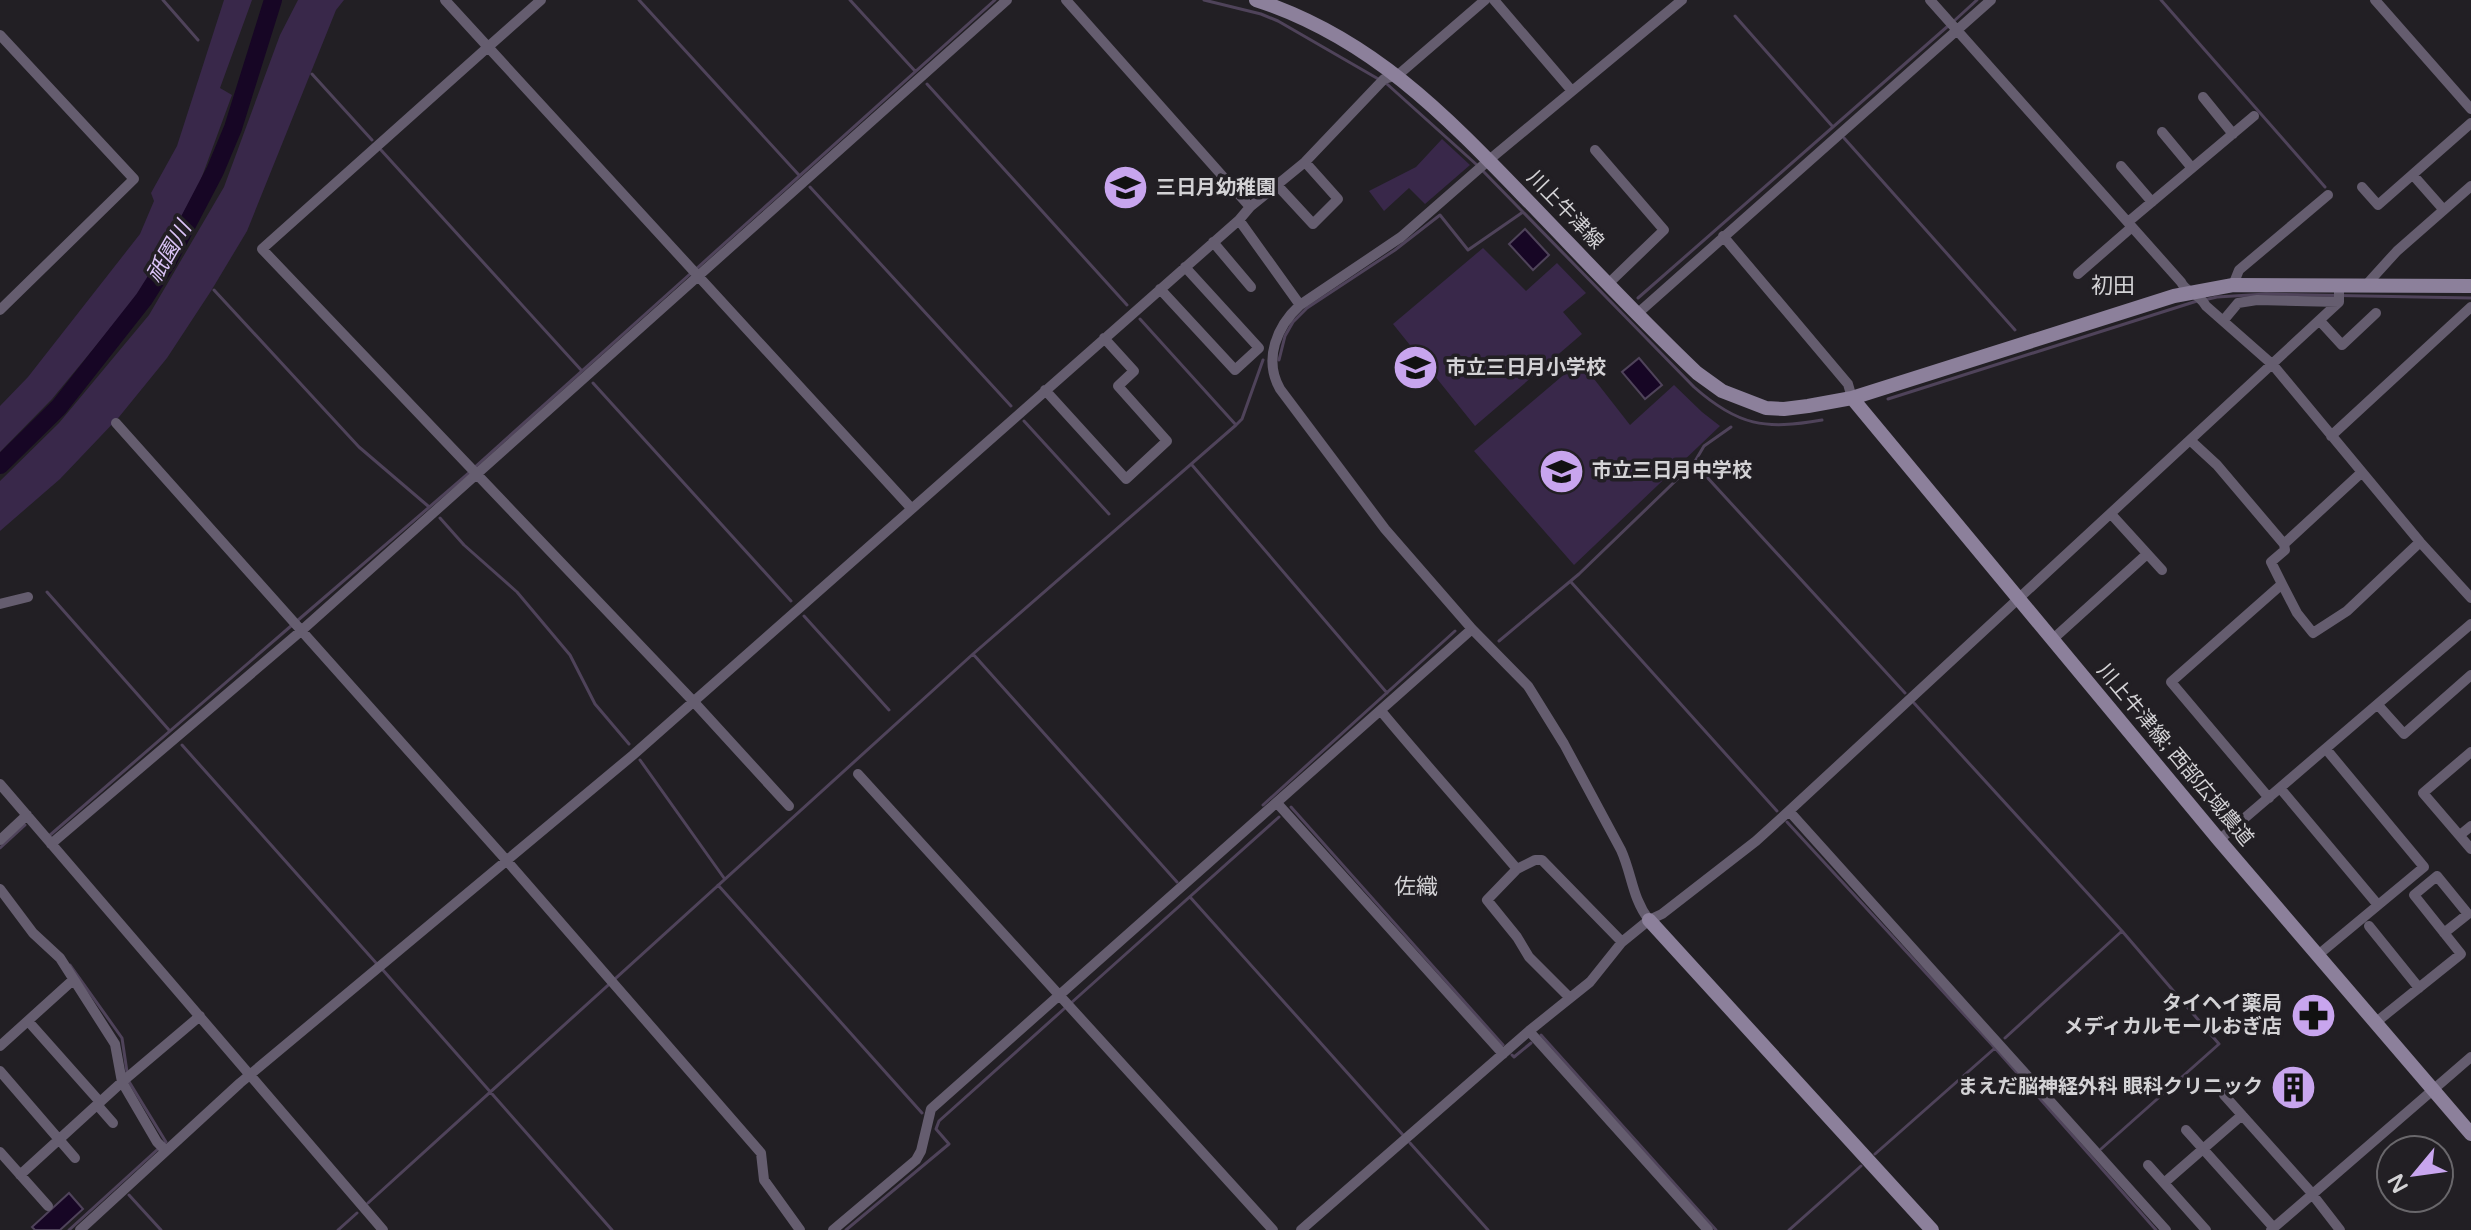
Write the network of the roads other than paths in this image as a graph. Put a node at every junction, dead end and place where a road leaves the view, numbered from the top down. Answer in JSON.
{"nodes":[{"id":1,"x":445,"y":0,"type":"edge"},
{"id":2,"x":541,"y":0,"type":"edge"},
{"id":3,"x":1007,"y":0,"type":"edge"},
{"id":4,"x":1066,"y":0,"type":"edge"},
{"id":5,"x":1256,"y":0,"type":"edge"},
{"id":6,"x":1485,"y":0,"type":"edge"},
{"id":7,"x":1494,"y":0,"type":"edge"},
{"id":8,"x":1682,"y":0,"type":"edge"},
{"id":9,"x":1930,"y":0,"type":"edge"},
{"id":10,"x":1991,"y":0,"type":"edge"},
{"id":11,"x":2375,"y":0,"type":"edge"},
{"id":12,"x":1958,"y":29,"type":"junction"},
{"id":13,"x":0,"y":35,"type":"edge"},
{"id":14,"x":488,"y":47,"type":"junction"},
{"id":15,"x":1387,"y":80,"type":"junction"},
{"id":16,"x":1572,"y":91,"type":"junction"},
{"id":17,"x":2203,"y":97,"type":"dead end"},
{"id":18,"x":2471,"y":109,"type":"edge"},
{"id":19,"x":2254,"y":116,"type":"dead end"},
{"id":20,"x":2471,"y":123,"type":"edge"},
{"id":21,"x":2162,"y":132,"type":"dead end"},
{"id":22,"x":2233,"y":134,"type":"junction"},
{"id":23,"x":1595,"y":150,"type":"dead end"},
{"id":24,"x":1305,"y":162,"type":"junction"},
{"id":25,"x":1482,"y":166,"type":"junction"},
{"id":26,"x":2121,"y":166,"type":"dead end"},
{"id":27,"x":2192,"y":168,"type":"junction"},
{"id":28,"x":2413,"y":175,"type":"junction"},
{"id":29,"x":1277,"y":185,"type":"junction"},
{"id":30,"x":2471,"y":186,"type":"edge"},
{"id":31,"x":2362,"y":187,"type":"dead end"},
{"id":32,"x":2328,"y":195,"type":"dead end"},
{"id":33,"x":2152,"y":202,"type":"junction"},
{"id":34,"x":1250,"y":207,"type":"junction"},
{"id":35,"x":2443,"y":209,"type":"junction"},
{"id":36,"x":1239,"y":220,"type":"junction"},
{"id":37,"x":2130,"y":224,"type":"junction"},
{"id":38,"x":1723,"y":236,"type":"junction"},
{"id":39,"x":1213,"y":242,"type":"junction"},
{"id":40,"x":1185,"y":267,"type":"junction"},
{"id":41,"x":2078,"y":274,"type":"dead end"},
{"id":42,"x":698,"y":276,"type":"junction"},
{"id":43,"x":1608,"y":284,"type":"junction"},
{"id":44,"x":2339,"y":284,"type":"junction"},
{"id":45,"x":2367,"y":284,"type":"junction"},
{"id":46,"x":2233,"y":285,"type":"junction"},
{"id":47,"x":2471,"y":286,"type":"edge"},
{"id":48,"x":1251,"y":287,"type":"dead end"},
{"id":49,"x":1160,"y":289,"type":"junction"},
{"id":50,"x":2199,"y":298,"type":"junction"},
{"id":51,"x":2339,"y":302,"type":"junction"},
{"id":52,"x":1300,"y":305,"type":"junction"},
{"id":53,"x":2471,"y":307,"type":"edge"},
{"id":54,"x":0,"y":310,"type":"edge"},
{"id":55,"x":2376,"y":313,"type":"dead end"},
{"id":56,"x":1637,"y":314,"type":"junction"},
{"id":57,"x":2223,"y":321,"type":"junction"},
{"id":58,"x":2320,"y":321,"type":"junction"},
{"id":59,"x":1104,"y":338,"type":"junction"},
{"id":60,"x":2273,"y":365,"type":"junction"},
{"id":61,"x":1045,"y":390,"type":"junction"},
{"id":62,"x":1852,"y":398,"type":"junction"},
{"id":63,"x":116,"y":423,"type":"dead end"},
{"id":64,"x":2331,"y":436,"type":"junction"},
{"id":65,"x":2191,"y":441,"type":"junction"},
{"id":66,"x":474,"y":470,"type":"junction"},
{"id":67,"x":2361,"y":473,"type":"junction"},
{"id":68,"x":911,"y":508,"type":"junction"},
{"id":69,"x":2111,"y":514,"type":"junction"},
{"id":70,"x":2420,"y":542,"type":"junction"},
{"id":71,"x":2284,"y":544,"type":"junction"},
{"id":72,"x":2147,"y":554,"type":"junction"},
{"id":73,"x":2162,"y":570,"type":"dead end"},
{"id":74,"x":2282,"y":584,"type":"junction"},
{"id":75,"x":28,"y":597,"type":"dead end"},
{"id":76,"x":2019,"y":598,"type":"junction"},
{"id":77,"x":2471,"y":598,"type":"edge"},
{"id":78,"x":0,"y":604,"type":"edge"},
{"id":79,"x":2471,"y":624,"type":"edge"},
{"id":80,"x":1472,"y":629,"type":"junction"},
{"id":81,"x":301,"y":631,"type":"junction"},
{"id":82,"x":2053,"y":639,"type":"junction"},
{"id":83,"x":2471,"y":675,"type":"edge"},
{"id":84,"x":693,"y":701,"type":"junction"},
{"id":85,"x":2378,"y":705,"type":"junction"},
{"id":86,"x":1381,"y":711,"type":"junction"},
{"id":87,"x":2326,"y":749,"type":"junction"},
{"id":88,"x":2471,"y":752,"type":"edge"},
{"id":89,"x":858,"y":774,"type":"dead end"},
{"id":90,"x":0,"y":784,"type":"edge"},
{"id":91,"x":2280,"y":788,"type":"junction"},
{"id":92,"x":2269,"y":798,"type":"junction"},
{"id":93,"x":1277,"y":803,"type":"junction"},
{"id":94,"x":789,"y":806,"type":"dead end"},
{"id":95,"x":1789,"y":811,"type":"junction"},
{"id":96,"x":27,"y":815,"type":"junction"},
{"id":97,"x":2471,"y":826,"type":"edge"},
{"id":98,"x":2460,"y":835,"type":"junction"},
{"id":99,"x":0,"y":840,"type":"edge"},
{"id":100,"x":2219,"y":840,"type":"junction"},
{"id":101,"x":51,"y":844,"type":"junction"},
{"id":102,"x":2471,"y":849,"type":"edge"},
{"id":103,"x":507,"y":861,"type":"junction"},
{"id":104,"x":1517,"y":869,"type":"junction"},
{"id":105,"x":0,"y":889,"type":"edge"},
{"id":106,"x":2378,"y":905,"type":"junction"},
{"id":107,"x":1649,"y":920,"type":"junction"},
{"id":108,"x":2369,"y":926,"type":"dead end"},
{"id":109,"x":2444,"y":933,"type":"junction"},
{"id":110,"x":1622,"y":942,"type":"junction"},
{"id":111,"x":2318,"y":955,"type":"junction"},
{"id":112,"x":73,"y":980,"type":"junction"},
{"id":113,"x":2419,"y":988,"type":"junction"},
{"id":114,"x":1060,"y":997,"type":"junction"},
{"id":115,"x":1570,"y":998,"type":"junction"},
{"id":116,"x":200,"y":1016,"type":"junction"},
{"id":117,"x":28,"y":1021,"type":"junction"},
{"id":118,"x":2375,"y":1023,"type":"junction"},
{"id":119,"x":1529,"y":1031,"type":"junction"},
{"id":120,"x":0,"y":1046,"type":"edge"},
{"id":121,"x":1503,"y":1054,"type":"junction"},
{"id":122,"x":2471,"y":1057,"type":"edge"},
{"id":123,"x":0,"y":1071,"type":"edge"},
{"id":124,"x":250,"y":1077,"type":"junction"},
{"id":125,"x":122,"y":1082,"type":"junction"},
{"id":126,"x":2432,"y":1090,"type":"junction"},
{"id":127,"x":2224,"y":1095,"type":"dead end"},
{"id":128,"x":100,"y":1102,"type":"junction"},
{"id":129,"x":2242,"y":1115,"type":"junction"},
{"id":130,"x":113,"y":1123,"type":"dead end"},
{"id":131,"x":2186,"y":1130,"type":"dead end"},
{"id":132,"x":2471,"y":1134,"type":"edge"},
{"id":133,"x":60,"y":1138,"type":"junction"},
{"id":134,"x":2203,"y":1149,"type":"junction"},
{"id":135,"x":166,"y":1151,"type":"junction"},
{"id":136,"x":0,"y":1152,"type":"edge"},
{"id":137,"x":75,"y":1158,"type":"dead end"},
{"id":138,"x":2148,"y":1165,"type":"dead end"},
{"id":139,"x":20,"y":1175,"type":"junction"},
{"id":140,"x":2164,"y":1183,"type":"junction"},
{"id":141,"x":2311,"y":1195,"type":"junction"},
{"id":142,"x":48,"y":1206,"type":"dead end"},
{"id":143,"x":2272,"y":1229,"type":"edge"},
{"id":144,"x":80,"y":1230,"type":"edge"},
{"id":145,"x":383,"y":1230,"type":"edge"},
{"id":146,"x":800,"y":1230,"type":"edge"},
{"id":147,"x":833,"y":1230,"type":"edge"},
{"id":148,"x":1273,"y":1230,"type":"edge"},
{"id":149,"x":1301,"y":1230,"type":"edge"},
{"id":150,"x":1708,"y":1230,"type":"edge"},
{"id":151,"x":1932,"y":1230,"type":"edge"},
{"id":152,"x":2166,"y":1230,"type":"edge"},
{"id":153,"x":2206,"y":1230,"type":"edge"},
{"id":154,"x":2340,"y":1230,"type":"edge"}],
"edges":[{"from":1,"to":14,"type":"street"},
{"from":2,"to":14,"type":"street"},
{"from":3,"to":42,"type":"street"},
{"from":4,"to":34,"type":"street"},
{"from":5,"to":15,"type":"main road","name":"川上牛津線"},
{"from":6,"to":15,"type":"street"},
{"from":7,"to":16,"type":"street"},
{"from":8,"to":16,"type":"street"},
{"from":9,"to":12,"type":"street"},
{"from":10,"to":12,"type":"street"},
{"from":11,"to":18,"type":"street"},
{"from":12,"to":37,"type":"street"},
{"from":12,"to":38,"type":"street"},
{"from":13,"to":54,"type":"street"},
{"from":14,"to":42,"type":"street"},
{"from":14,"to":66,"type":"street"},
{"from":15,"to":24,"type":"street"},
{"from":15,"to":25,"type":"main road","name":"川上牛津線"},
{"from":16,"to":25,"type":"street"},
{"from":17,"to":22,"type":"street"},
{"from":19,"to":22,"type":"street"},
{"from":20,"to":28,"type":"street"},
{"from":21,"to":27,"type":"street"},
{"from":22,"to":27,"type":"street"},
{"from":23,"to":43,"type":"street"},
{"from":24,"to":29,"type":"street"},
{"from":24,"to":29,"type":"street"},
{"from":25,"to":43,"type":"main road","name":"川上牛津線"},
{"from":25,"to":52,"type":"street"},
{"from":26,"to":33,"type":"street"},
{"from":27,"to":33,"type":"street"},
{"from":28,"to":31,"type":"street"},
{"from":28,"to":35,"type":"street"},
{"from":29,"to":34,"type":"street"},
{"from":30,"to":35,"type":"street"},
{"from":32,"to":46,"type":"street"},
{"from":33,"to":37,"type":"street"},
{"from":34,"to":36,"type":"street"},
{"from":35,"to":45,"type":"street"},
{"from":36,"to":39,"type":"street"},
{"from":36,"to":52,"type":"street"},
{"from":37,"to":41,"type":"street"},
{"from":37,"to":50,"type":"street"},
{"from":38,"to":56,"type":"street"},
{"from":38,"to":62,"type":"street"},
{"from":39,"to":40,"type":"street"},
{"from":39,"to":48,"type":"street"},
{"from":40,"to":49,"type":"street"},
{"from":40,"to":49,"type":"street"},
{"from":42,"to":66,"type":"street"},
{"from":42,"to":68,"type":"street"},
{"from":43,"to":56,"type":"main road","name":"川上牛津線"},
{"from":44,"to":45,"type":"main road","name":"川上牛津線"},
{"from":44,"to":46,"type":"main road","name":"川上牛津線"},
{"from":44,"to":51,"type":"street"},
{"from":45,"to":47,"type":"main road","name":"川上牛津線"},
{"from":46,"to":50,"type":"main road","name":"川上牛津線"},
{"from":49,"to":59,"type":"street"},
{"from":50,"to":57,"type":"street"},
{"from":50,"to":62,"type":"main road","name":"川上牛津線"},
{"from":51,"to":57,"type":"street"},
{"from":51,"to":58,"type":"street"},
{"from":52,"to":80,"type":"street"},
{"from":53,"to":64,"type":"street"},
{"from":55,"to":58,"type":"street"},
{"from":56,"to":62,"type":"main road","name":"川上牛津線"},
{"from":57,"to":60,"type":"street"},
{"from":58,"to":60,"type":"street"},
{"from":59,"to":61,"type":"street"},
{"from":59,"to":61,"type":"street"},
{"from":60,"to":64,"type":"street"},
{"from":60,"to":65,"type":"street"},
{"from":61,"to":68,"type":"street"},
{"from":62,"to":76,"type":"main road","name":"川上牛津線; 西部広域農道"},
{"from":63,"to":81,"type":"street"},
{"from":64,"to":67,"type":"street"},
{"from":65,"to":69,"type":"street"},
{"from":65,"to":71,"type":"street"},
{"from":66,"to":81,"type":"street"},
{"from":66,"to":84,"type":"street"},
{"from":67,"to":70,"type":"street"},
{"from":67,"to":71,"type":"street"},
{"from":68,"to":84,"type":"street"},
{"from":69,"to":72,"type":"street"},
{"from":69,"to":76,"type":"street"},
{"from":70,"to":74,"type":"street"},
{"from":70,"to":77,"type":"street"},
{"from":71,"to":74,"type":"street"},
{"from":72,"to":73,"type":"street"},
{"from":72,"to":82,"type":"street"},
{"from":74,"to":92,"type":"street"},
{"from":75,"to":78,"type":"street"},
{"from":76,"to":82,"type":"main road","name":"川上牛津線; 西部広域農道"},
{"from":76,"to":95,"type":"street"},
{"from":79,"to":85,"type":"street"},
{"from":80,"to":86,"type":"street"},
{"from":80,"to":107,"type":"street"},
{"from":81,"to":101,"type":"street"},
{"from":81,"to":103,"type":"street"},
{"from":82,"to":100,"type":"main road","name":"川上牛津線; 西部広域農道"},
{"from":83,"to":85,"type":"street"},
{"from":84,"to":94,"type":"street"},
{"from":84,"to":103,"type":"street"},
{"from":85,"to":87,"type":"street"},
{"from":86,"to":93,"type":"street"},
{"from":86,"to":104,"type":"street"},
{"from":87,"to":91,"type":"street"},
{"from":87,"to":106,"type":"street"},
{"from":88,"to":98,"type":"street"},
{"from":89,"to":114,"type":"street"},
{"from":90,"to":96,"type":"street"},
{"from":91,"to":92,"type":"street"},
{"from":91,"to":106,"type":"street"},
{"from":92,"to":100,"type":"street"},
{"from":93,"to":114,"type":"street"},
{"from":93,"to":121,"type":"street"},
{"from":95,"to":107,"type":"street"},
{"from":95,"to":152,"type":"street"},
{"from":96,"to":99,"type":"street"},
{"from":96,"to":101,"type":"street"},
{"from":97,"to":98,"type":"street"},
{"from":98,"to":102,"type":"street"},
{"from":100,"to":111,"type":"main road","name":"川上牛津線; 西部広域農道"},
{"from":101,"to":116,"type":"street"},
{"from":103,"to":124,"type":"street"},
{"from":103,"to":146,"type":"street"},
{"from":104,"to":110,"type":"street"},
{"from":104,"to":115,"type":"street"},
{"from":105,"to":112,"type":"street"},
{"from":106,"to":111,"type":"street"},
{"from":107,"to":110,"type":"street"},
{"from":107,"to":151,"type":"main road"},
{"from":108,"to":113,"type":"street"},
{"from":109,"to":109,"type":"street"},
{"from":109,"to":113,"type":"street"},
{"from":110,"to":115,"type":"street"},
{"from":111,"to":118,"type":"main road","name":"川上牛津線; 西部広域農道"},
{"from":112,"to":117,"type":"street"},
{"from":112,"to":125,"type":"street"},
{"from":113,"to":118,"type":"street"},
{"from":114,"to":147,"type":"street"},
{"from":114,"to":148,"type":"street"},
{"from":115,"to":119,"type":"street"},
{"from":116,"to":124,"type":"street"},
{"from":116,"to":125,"type":"street"},
{"from":117,"to":120,"type":"street"},
{"from":117,"to":128,"type":"street"},
{"from":118,"to":126,"type":"main road","name":"川上牛津線; 西部広域農道"},
{"from":119,"to":121,"type":"street"},
{"from":119,"to":150,"type":"street"},
{"from":121,"to":149,"type":"street"},
{"from":122,"to":126,"type":"street"},
{"from":123,"to":133,"type":"street"},
{"from":124,"to":135,"type":"street"},
{"from":124,"to":145,"type":"street"},
{"from":125,"to":128,"type":"street"},
{"from":125,"to":135,"type":"street"},
{"from":126,"to":132,"type":"main road","name":"川上牛津線; 西部広域農道"},
{"from":126,"to":141,"type":"street"},
{"from":127,"to":129,"type":"street"},
{"from":128,"to":130,"type":"street"},
{"from":128,"to":133,"type":"street"},
{"from":129,"to":134,"type":"street"},
{"from":129,"to":141,"type":"street"},
{"from":131,"to":134,"type":"street"},
{"from":133,"to":137,"type":"street"},
{"from":133,"to":139,"type":"street"},
{"from":134,"to":140,"type":"street"},
{"from":134,"to":143,"type":"street"},
{"from":135,"to":144,"type":"street"},
{"from":136,"to":139,"type":"street"},
{"from":138,"to":140,"type":"street"},
{"from":139,"to":142,"type":"street"},
{"from":140,"to":153,"type":"street"},
{"from":141,"to":143,"type":"street"},
{"from":141,"to":154,"type":"street"}]}
